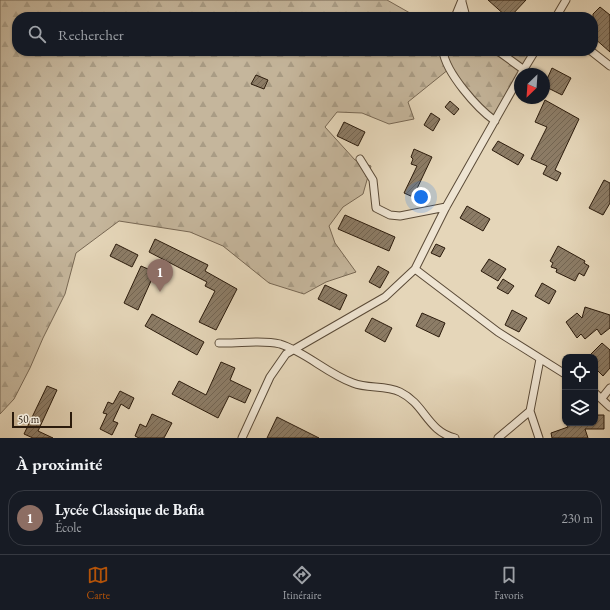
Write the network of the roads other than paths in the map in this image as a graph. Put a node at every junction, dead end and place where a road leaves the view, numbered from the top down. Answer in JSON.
{"nodes":[{"id":1,"x":566,"y":0,"type":"edge"},
{"id":2,"x":462,"y":1,"type":"edge"},
{"id":3,"x":457,"y":12,"type":"edge"},
{"id":4,"x":465,"y":12,"type":"edge"},
{"id":5,"x":559,"y":12,"type":"edge"},
{"id":6,"x":445,"y":56,"type":"edge"},
{"id":7,"x":503,"y":56,"type":"edge"},
{"id":8,"x":532,"y":56,"type":"edge"},
{"id":9,"x":597,"y":56,"type":"edge"},
{"id":10,"x":610,"y":66,"type":"edge"},
{"id":11,"x":517,"y":68,"type":"edge"},
{"id":12,"x":525,"y":68,"type":"edge"},
{"id":13,"x":514,"y":87,"type":"edge"},
{"id":14,"x":494,"y":121,"type":"junction"},
{"id":15,"x":360,"y":159,"type":"dead end"},
{"id":16,"x":446,"y":207,"type":"junction"},
{"id":17,"x":415,"y":269,"type":"junction"},
{"id":18,"x":219,"y":343,"type":"dead end"},
{"id":19,"x":293,"y":349,"type":"junction"},
{"id":20,"x":540,"y":359,"type":"junction"},
{"id":21,"x":562,"y":372,"type":"edge"},
{"id":22,"x":610,"y":388,"type":"edge"},
{"id":23,"x":598,"y":395,"type":"edge"},
{"id":24,"x":602,"y":398,"type":"junction"},
{"id":25,"x":610,"y":407,"type":"edge"},
{"id":26,"x":530,"y":411,"type":"junction"},
{"id":27,"x":242,"y":438,"type":"edge"},
{"id":28,"x":455,"y":438,"type":"edge"},
{"id":29,"x":498,"y":438,"type":"edge"},
{"id":30,"x":539,"y":438,"type":"edge"}],
"edges":[{"from":1,"to":5,"type":"street"},
{"from":2,"to":3,"type":"street"},
{"from":2,"to":4,"type":"street"},
{"from":6,"to":14,"type":"street"},
{"from":7,"to":11,"type":"street"},
{"from":8,"to":12,"type":"street"},
{"from":9,"to":10,"type":"street"},
{"from":13,"to":14,"type":"street"},
{"from":14,"to":16,"type":"street"},
{"from":15,"to":16,"type":"street"},
{"from":16,"to":17,"type":"street"},
{"from":17,"to":19,"type":"street"},
{"from":17,"to":20,"type":"street"},
{"from":18,"to":19,"type":"street"},
{"from":19,"to":27,"type":"street"},
{"from":19,"to":28,"type":"street"},
{"from":20,"to":21,"type":"street"},
{"from":20,"to":26,"type":"street"},
{"from":22,"to":24,"type":"street"},
{"from":23,"to":24,"type":"street"},
{"from":24,"to":25,"type":"street"},
{"from":26,"to":29,"type":"street"},
{"from":26,"to":30,"type":"street"}]}
